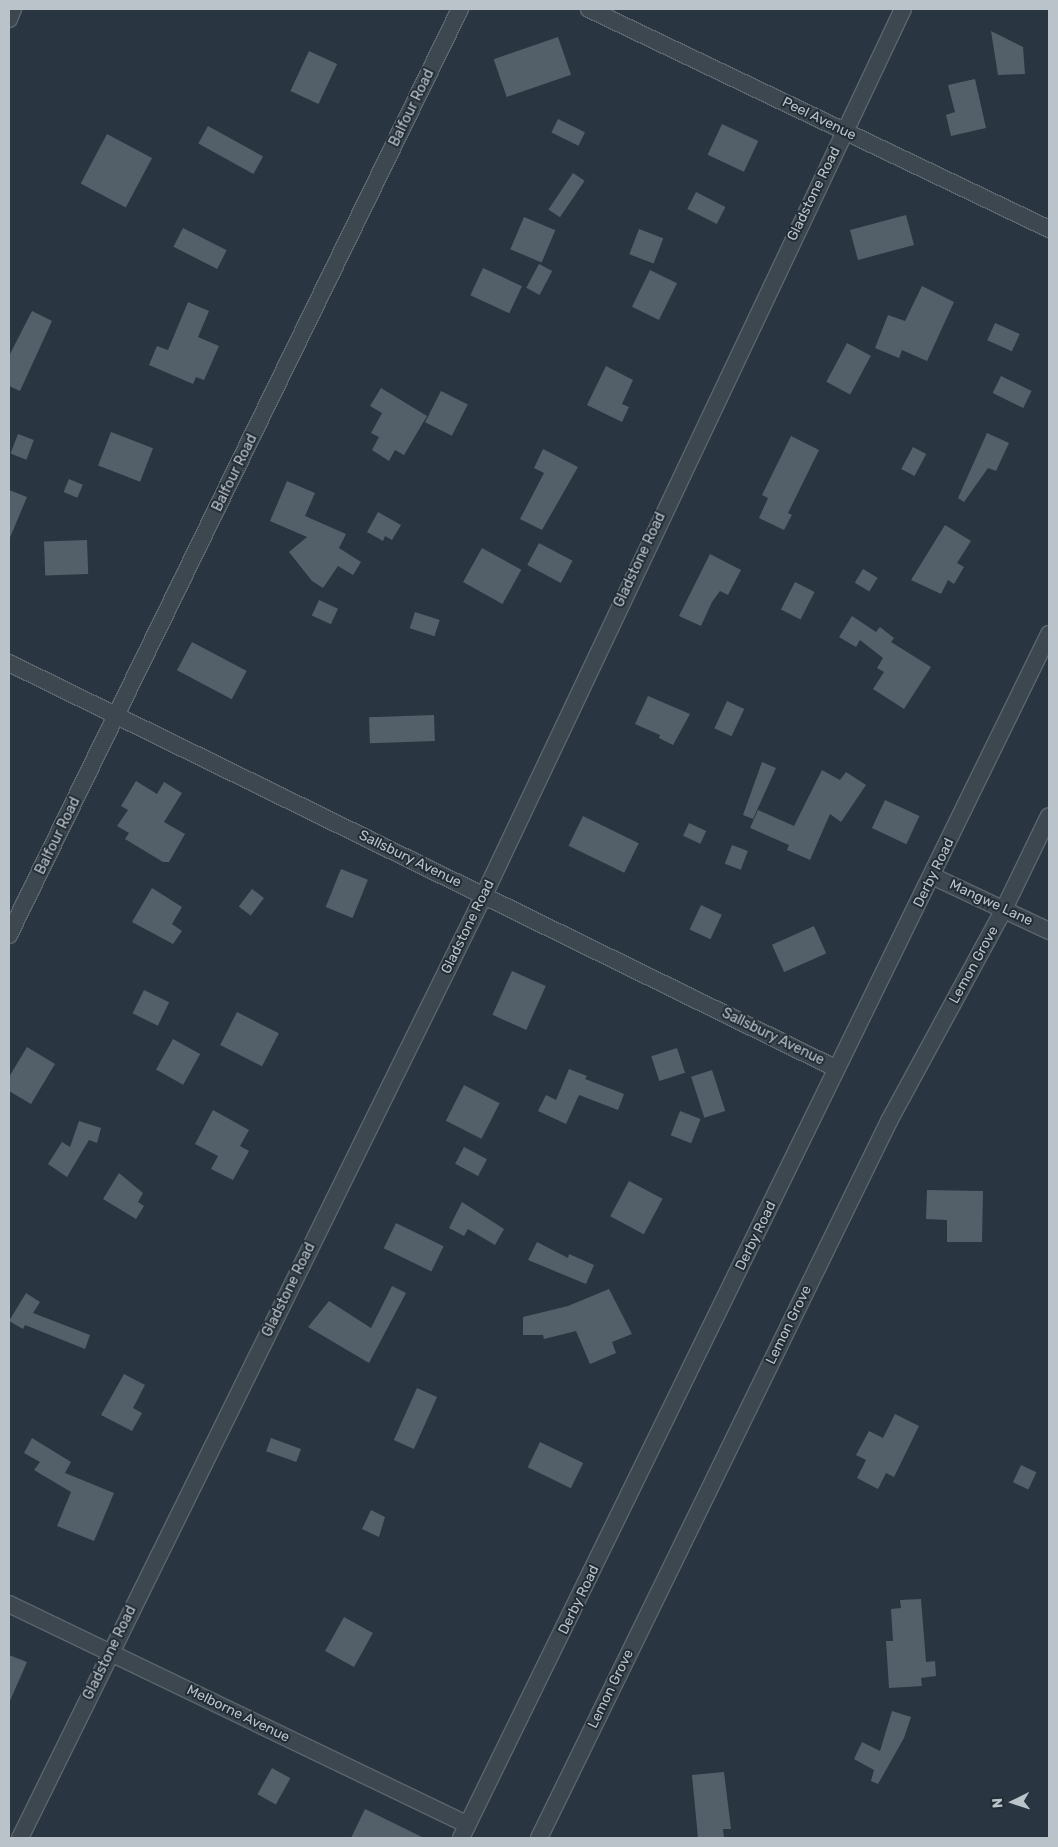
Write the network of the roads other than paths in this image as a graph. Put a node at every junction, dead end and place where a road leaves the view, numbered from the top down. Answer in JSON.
{"nodes":[{"id":1,"x":13,"y":9,"type":"edge"},
{"id":2,"x":460,"y":9,"type":"edge"},
{"id":3,"x":589,"y":9,"type":"edge"},
{"id":4,"x":904,"y":9,"type":"edge"},
{"id":5,"x":9,"y":18,"type":"edge"},
{"id":6,"x":845,"y":131,"type":"junction"},
{"id":7,"x":1049,"y":229,"type":"edge"},
{"id":8,"x":1049,"y":634,"type":"edge"},
{"id":9,"x":9,"y":663,"type":"edge"},
{"id":10,"x":118,"y":714,"type":"junction"},
{"id":11,"x":1049,"y":816,"type":"edge"},
{"id":12,"x":932,"y":876,"type":"junction"},
{"id":13,"x":484,"y":895,"type":"junction"},
{"id":14,"x":1004,"y":909,"type":"junction"},
{"id":15,"x":1049,"y":931,"type":"edge"},
{"id":16,"x":9,"y":935,"type":"edge"},
{"id":17,"x":837,"y":1069,"type":"junction"},
{"id":18,"x":9,"y":1604,"type":"edge"},
{"id":19,"x":110,"y":1653,"type":"junction"},
{"id":20,"x":465,"y":1831,"type":"edge"},
{"id":21,"x":20,"y":1838,"type":"edge"},
{"id":22,"x":539,"y":1838,"type":"edge"}],
"edges":[{"from":1,"to":5,"type":"street"},
{"from":2,"to":10,"type":"street","name":"Balfour Road"},
{"from":3,"to":6,"type":"street","name":"Peel Avenue"},
{"from":4,"to":6,"type":"street","name":"Gladstone Road"},
{"from":6,"to":7,"type":"street","name":"Peel Avenue"},
{"from":6,"to":13,"type":"street","name":"Gladstone Road"},
{"from":8,"to":12,"type":"street","name":"Derby Road"},
{"from":9,"to":10,"type":"street","name":"Sallsbury Avenue"},
{"from":10,"to":13,"type":"street","name":"Sallsbury Avenue"},
{"from":10,"to":16,"type":"street","name":"Balfour Road"},
{"from":11,"to":14,"type":"street","name":"Lemon Grove"},
{"from":12,"to":14,"type":"street","name":"Mangwe Lane"},
{"from":12,"to":17,"type":"street","name":"Derby Road"},
{"from":13,"to":17,"type":"street","name":"Sallsbury Avenue"},
{"from":13,"to":19,"type":"street","name":"Gladstone Road"},
{"from":14,"to":15,"type":"street","name":"Mangwe Lane"},
{"from":14,"to":22,"type":"street","name":"Lemon Grove"},
{"from":17,"to":20,"type":"street","name":"Derby Road"},
{"from":18,"to":19,"type":"street","name":"Melborne Avenue"},
{"from":19,"to":20,"type":"street","name":"Melborne Avenue"},
{"from":19,"to":21,"type":"street","name":"Gladstone Road"}]}
